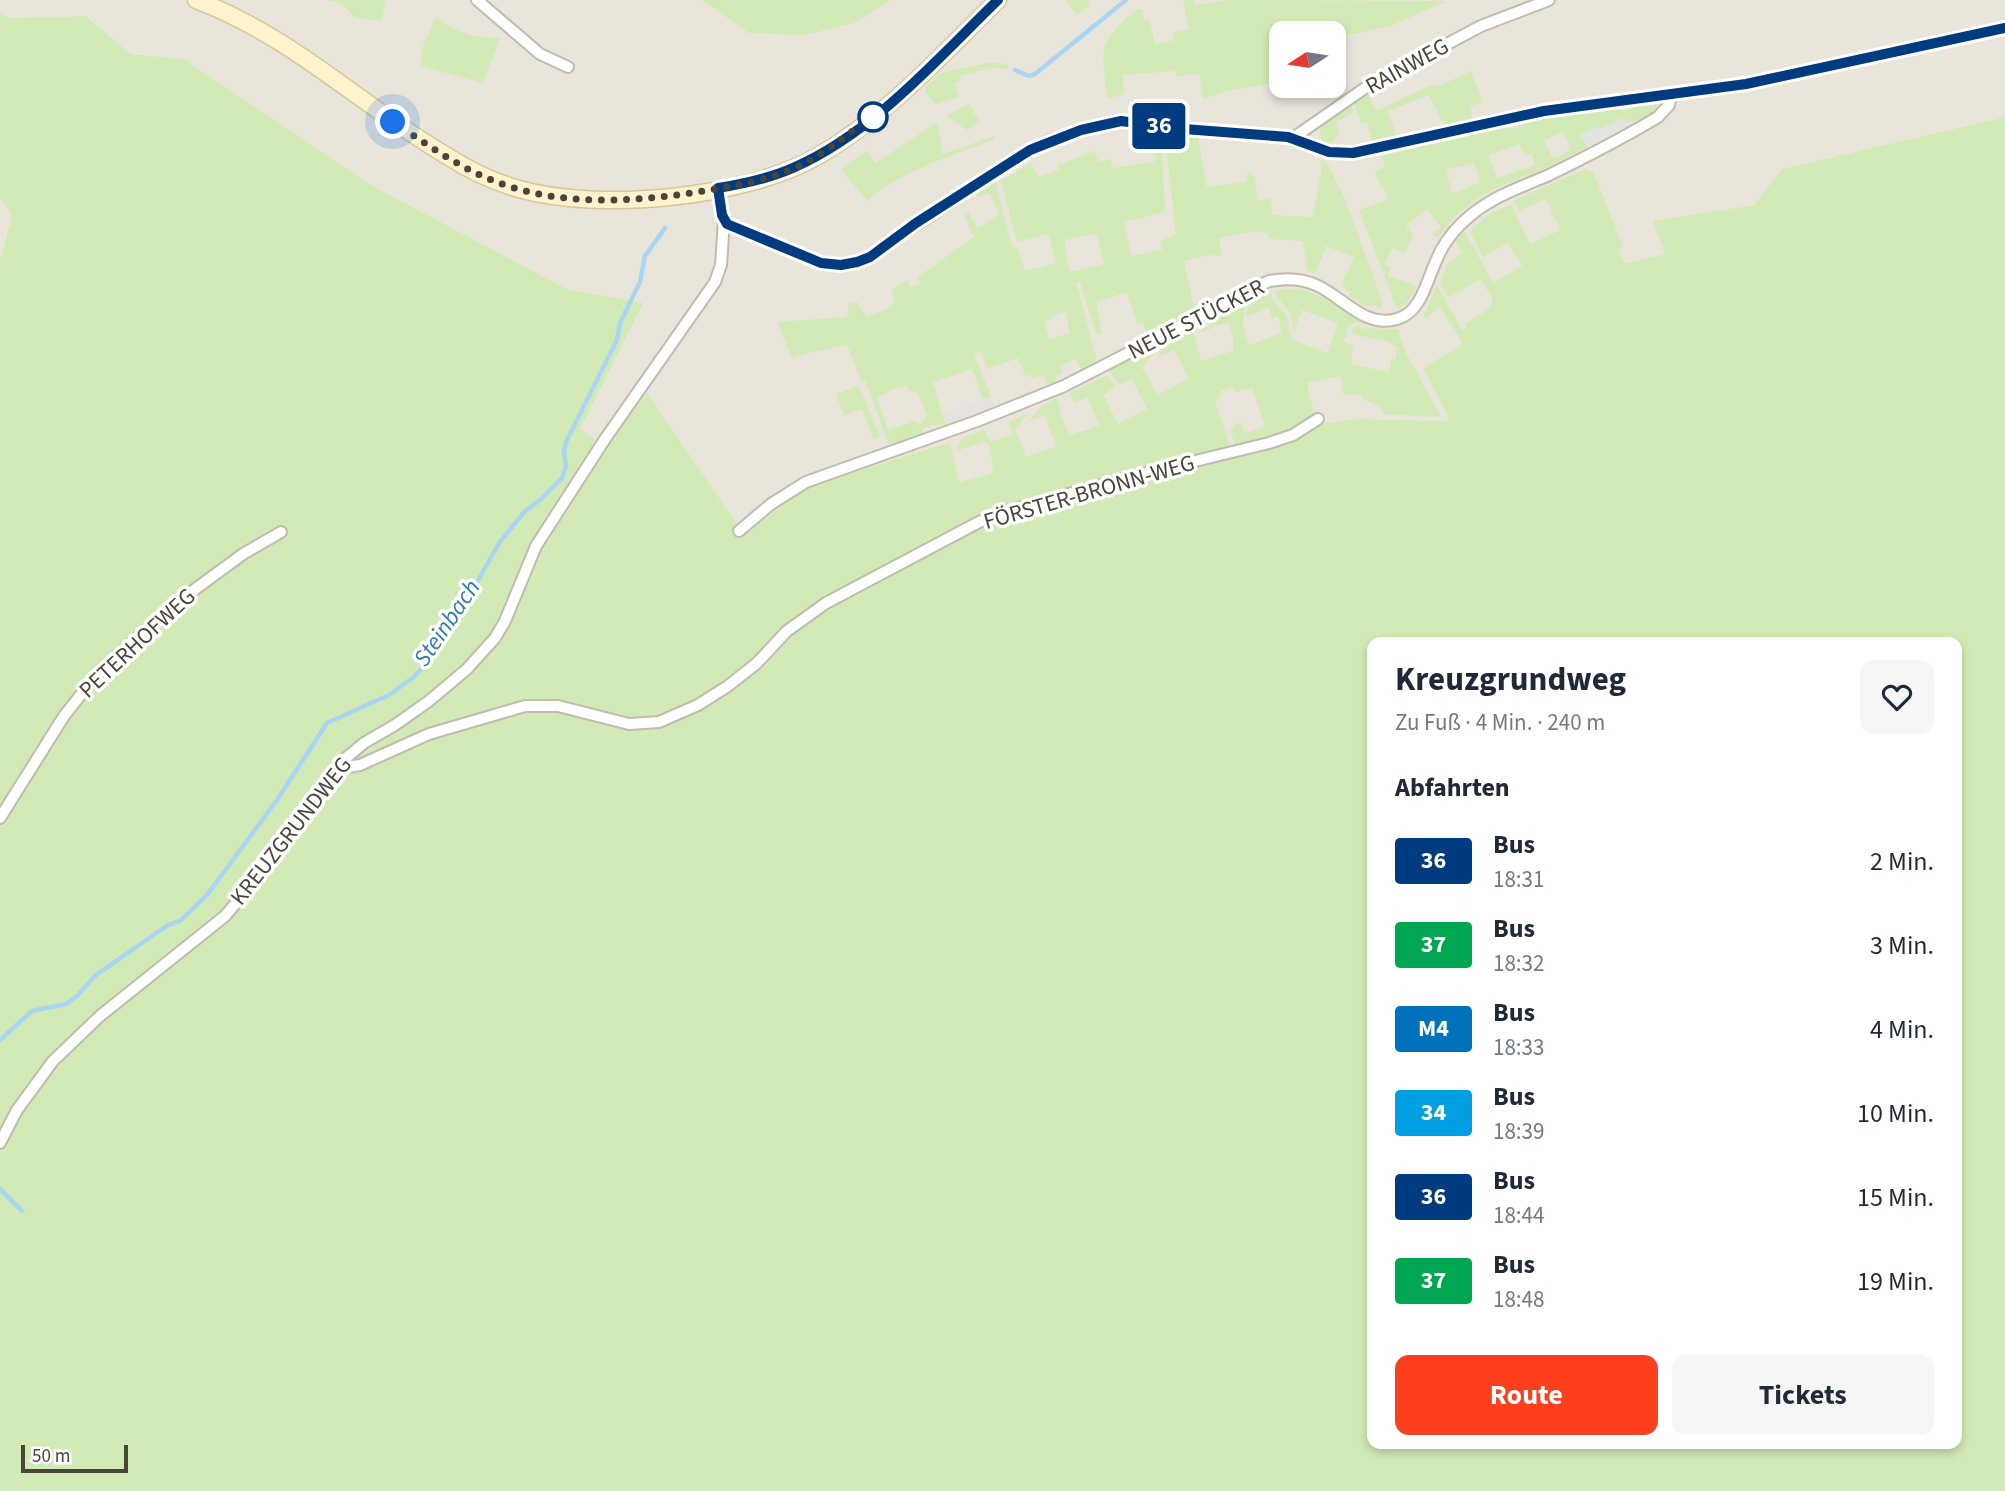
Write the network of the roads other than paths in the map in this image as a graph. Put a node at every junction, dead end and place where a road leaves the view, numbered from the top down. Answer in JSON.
{"nodes":[{"id":1,"x":196,"y":0,"type":"edge"},
{"id":2,"x":477,"y":0,"type":"edge"},
{"id":3,"x":998,"y":0,"type":"edge"},
{"id":4,"x":1549,"y":0,"type":"edge"},
{"id":5,"x":2005,"y":28,"type":"edge"},
{"id":6,"x":568,"y":67,"type":"dead end"},
{"id":7,"x":1671,"y":96,"type":"junction"},
{"id":8,"x":1293,"y":138,"type":"junction"},
{"id":9,"x":718,"y":188,"type":"junction"},
{"id":10,"x":724,"y":220,"type":"junction"},
{"id":11,"x":1318,"y":419,"type":"dead end"},
{"id":12,"x":281,"y":531,"type":"dead end"},
{"id":13,"x":739,"y":531,"type":"dead end"},
{"id":14,"x":336,"y":768,"type":"junction"},
{"id":15,"x":0,"y":818,"type":"edge"},
{"id":16,"x":0,"y":1143,"type":"edge"}],
"edges":[{"from":1,"to":9,"type":"main road"},
{"from":2,"to":6,"type":"street"},
{"from":3,"to":9,"type":"main road"},
{"from":4,"to":8,"type":"street","name":"RAINWEG"},
{"from":5,"to":7,"type":"street"},
{"from":7,"to":8,"type":"street"},
{"from":7,"to":13,"type":"street","name":"NEUE STÜCKER"},
{"from":8,"to":10,"type":"street"},
{"from":9,"to":10,"type":"street"},
{"from":10,"to":14,"type":"street","name":"KREUZGRUNDWEG"},
{"from":11,"to":14,"type":"street","name":"FÖRSTER-BRONN-WEG"},
{"from":12,"to":15,"type":"street","name":"PETERHOFWEG"},
{"from":14,"to":16,"type":"street","name":"KREUZGRUNDWEG"}]}
